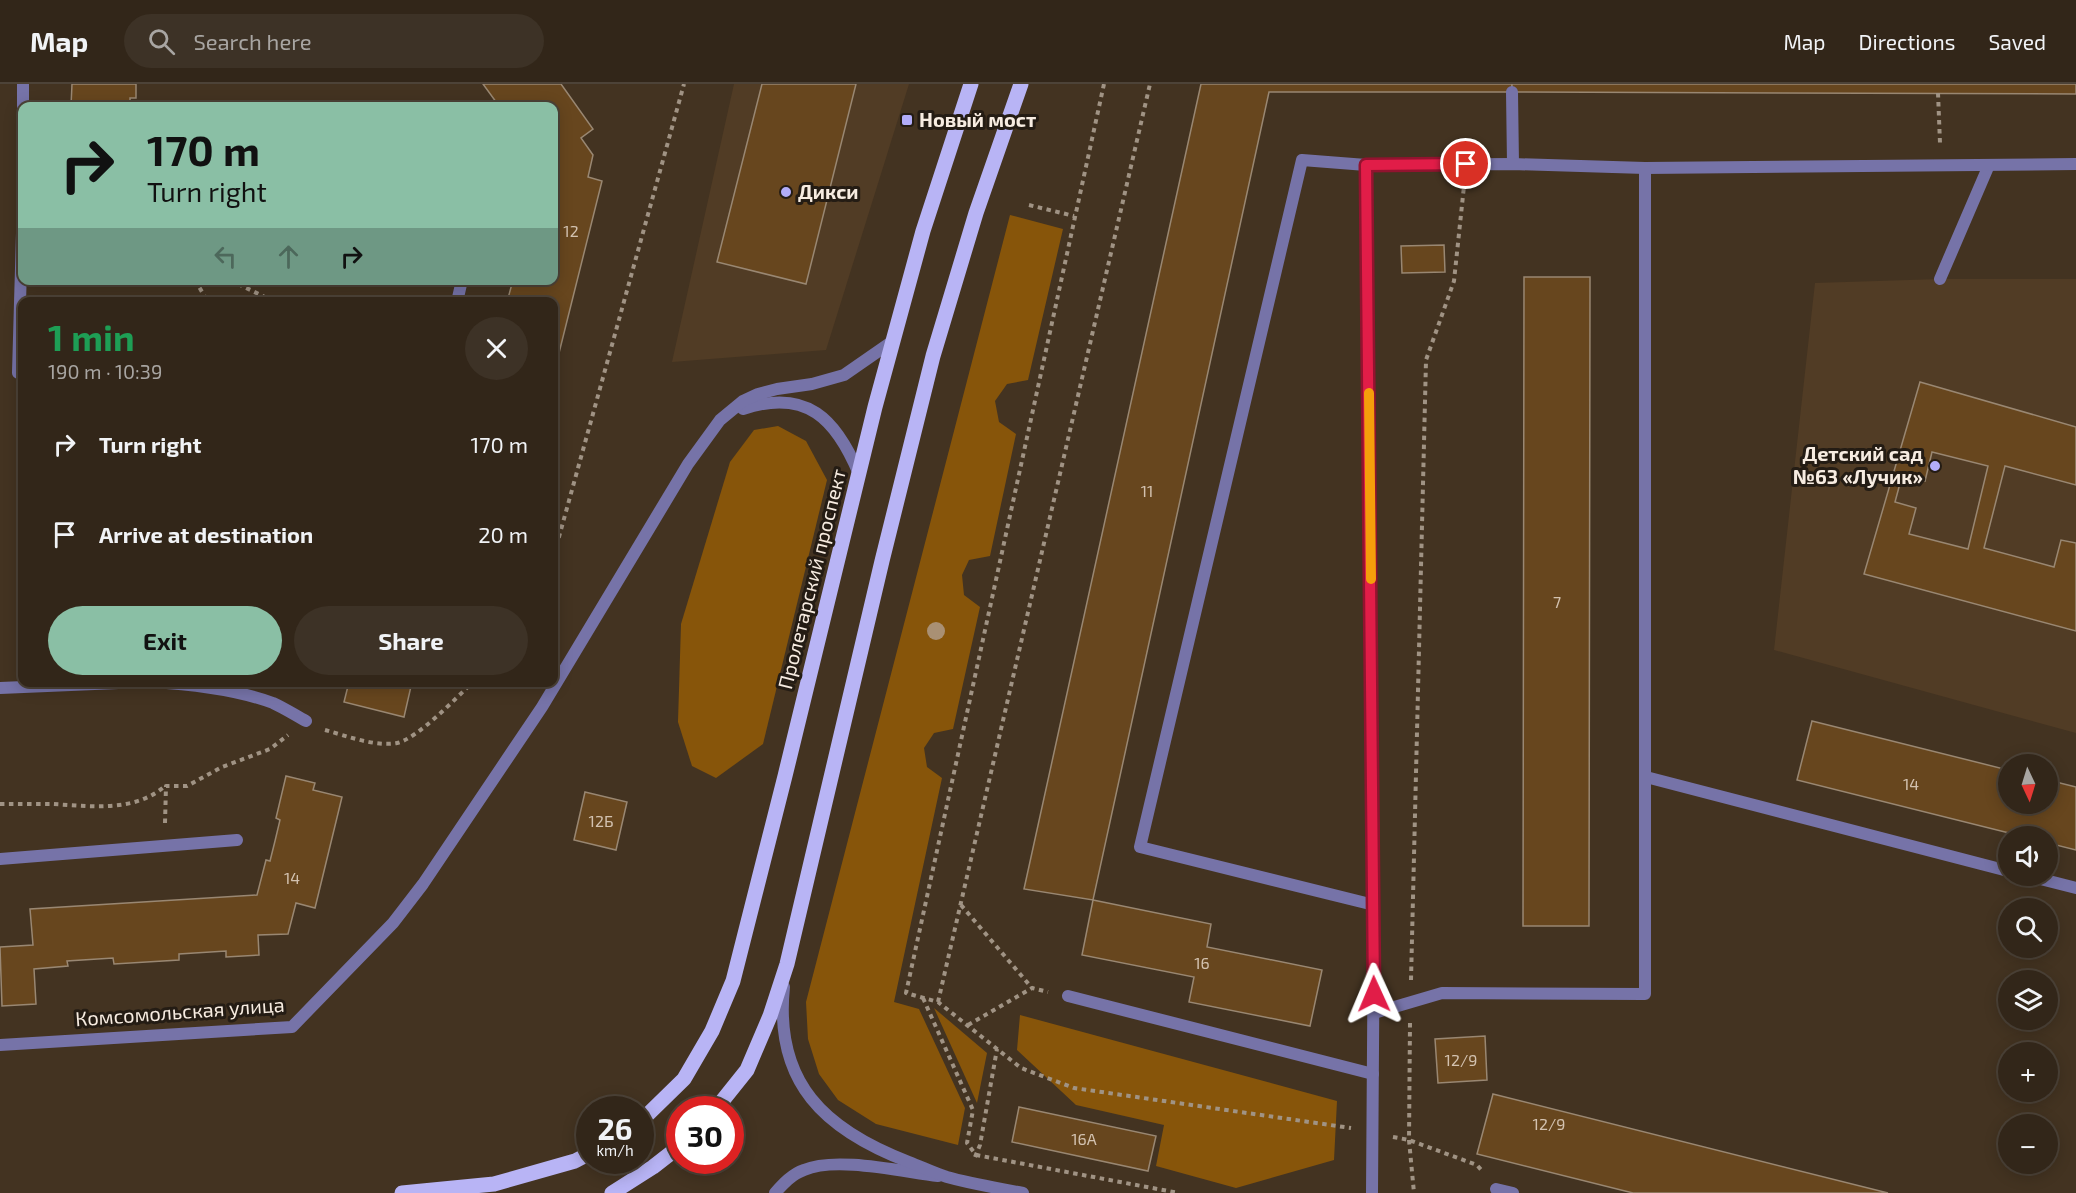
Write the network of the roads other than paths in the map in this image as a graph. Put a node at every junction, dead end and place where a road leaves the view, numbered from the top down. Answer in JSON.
{"nodes":[{"id":1,"x":23,"y":84,"type":"edge"},
{"id":2,"x":971,"y":84,"type":"edge"},
{"id":3,"x":1022,"y":84,"type":"edge"},
{"id":4,"x":1512,"y":92,"type":"dead end"},
{"id":5,"x":23,"y":102,"type":"edge"},
{"id":6,"x":1513,"y":164,"type":"junction"},
{"id":7,"x":2076,"y":164,"type":"edge"},
{"id":8,"x":1366,"y":165,"type":"junction"},
{"id":9,"x":1989,"y":165,"type":"junction"},
{"id":10,"x":1645,"y":168,"type":"junction"},
{"id":11,"x":1940,"y":279,"type":"dead end"},
{"id":12,"x":893,"y":341,"type":"junction"},
{"id":13,"x":720,"y":420,"type":"junction"},
{"id":14,"x":859,"y":474,"type":"junction"},
{"id":15,"x":558,"y":681,"type":"edge"},
{"id":16,"x":24,"y":687,"type":"edge"},
{"id":17,"x":207,"y":687,"type":"edge"},
{"id":18,"x":555,"y":687,"type":"edge"},
{"id":19,"x":0,"y":688,"type":"edge"},
{"id":20,"x":306,"y":721,"type":"road end"},
{"id":21,"x":1646,"y":777,"type":"junction"},
{"id":22,"x":237,"y":840,"type":"dead end"},
{"id":23,"x":0,"y":859,"type":"edge"},
{"id":24,"x":1998,"y":868,"type":"edge"},
{"id":25,"x":2058,"y":883,"type":"edge"},
{"id":26,"x":2076,"y":888,"type":"edge"},
{"id":27,"x":1374,"y":905,"type":"junction"},
{"id":28,"x":787,"y":964,"type":"junction"},
{"id":29,"x":1068,"y":996,"type":"road end"},
{"id":30,"x":1374,"y":1013,"type":"junction"},
{"id":31,"x":0,"y":1045,"type":"edge"},
{"id":32,"x":1373,"y":1074,"type":"junction"},
{"id":33,"x":726,"y":1096,"type":"edge"},
{"id":34,"x":654,"y":1108,"type":"edge"},
{"id":35,"x":666,"y":1157,"type":"edge"},
{"id":36,"x":576,"y":1160,"type":"edge"},
{"id":37,"x":948,"y":1177,"type":"junction"},
{"id":38,"x":1496,"y":1189,"type":"road end"},
{"id":39,"x":402,"y":1193,"type":"edge"},
{"id":40,"x":612,"y":1193,"type":"edge"},
{"id":41,"x":775,"y":1193,"type":"edge"},
{"id":42,"x":1023,"y":1193,"type":"edge"},
{"id":43,"x":1372,"y":1193,"type":"edge"},
{"id":44,"x":1513,"y":1193,"type":"edge"}],
"edges":[{"from":1,"to":5,"type":"street"},
{"from":2,"to":12,"type":"main road","name":"Пролетарский проспект"},
{"from":3,"to":28,"type":"main road"},
{"from":4,"to":6,"type":"street"},
{"from":6,"to":8,"type":"street"},
{"from":6,"to":10,"type":"street"},
{"from":7,"to":9,"type":"street"},
{"from":8,"to":27,"type":"street"},
{"from":8,"to":27,"type":"street"},
{"from":9,"to":10,"type":"street"},
{"from":9,"to":11,"type":"street"},
{"from":10,"to":21,"type":"street"},
{"from":12,"to":13,"type":"street"},
{"from":12,"to":14,"type":"main road","name":"Пролетарский проспект"},
{"from":13,"to":14,"type":"street"},
{"from":13,"to":15,"type":"street","name":"Комсомольская улица"},
{"from":14,"to":34,"type":"main road","name":"Пролетарский проспект"},
{"from":16,"to":19,"type":"street"},
{"from":17,"to":20,"type":"street"},
{"from":18,"to":31,"type":"street","name":"Комсомольская улица"},
{"from":21,"to":24,"type":"street"},
{"from":21,"to":30,"type":"street"},
{"from":22,"to":23,"type":"street"},
{"from":25,"to":26,"type":"street"},
{"from":27,"to":30,"type":"street"},
{"from":28,"to":33,"type":"main road"},
{"from":28,"to":37,"type":"street"},
{"from":29,"to":32,"type":"street"},
{"from":30,"to":32,"type":"street"},
{"from":32,"to":43,"type":"street"},
{"from":35,"to":40,"type":"main road"},
{"from":36,"to":39,"type":"main road"},
{"from":37,"to":41,"type":"street"},
{"from":37,"to":42,"type":"street"},
{"from":38,"to":44,"type":"street"}]}
